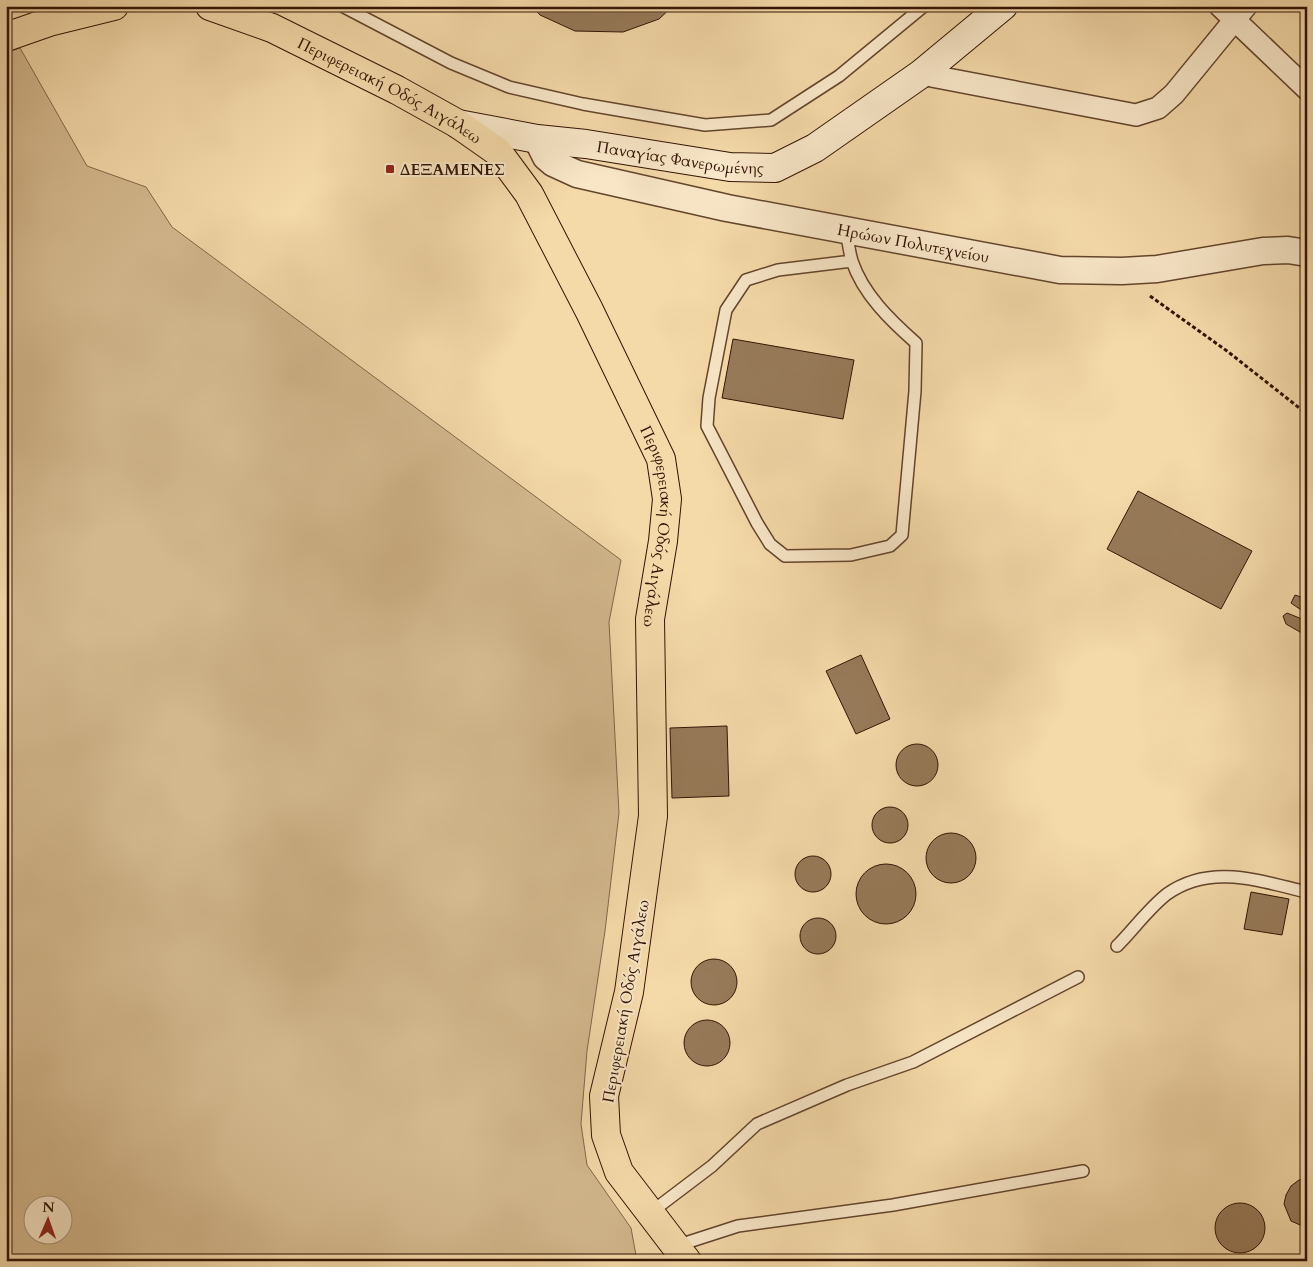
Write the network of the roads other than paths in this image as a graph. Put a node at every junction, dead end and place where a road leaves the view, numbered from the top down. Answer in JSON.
{"nodes":[{"id":1,"x":114,"y":6,"type":"edge"},
{"id":2,"x":210,"y":6,"type":"edge"},
{"id":3,"x":342,"y":6,"type":"edge"},
{"id":4,"x":924,"y":6,"type":"edge"},
{"id":5,"x":1003,"y":6,"type":"edge"},
{"id":6,"x":1234,"y":11,"type":"edge"},
{"id":7,"x":6,"y":36,"type":"edge"},
{"id":8,"x":921,"y":74,"type":"junction"},
{"id":9,"x":1307,"y":89,"type":"edge"},
{"id":10,"x":458,"y":124,"type":"junction"},
{"id":11,"x":537,"y":139,"type":"junction"},
{"id":12,"x":846,"y":230,"type":"junction"},
{"id":13,"x":1307,"y":253,"type":"edge"},
{"id":14,"x":852,"y":261,"type":"junction"},
{"id":15,"x":1307,"y":892,"type":"edge"},
{"id":16,"x":1117,"y":946,"type":"dead end"},
{"id":17,"x":1078,"y":977,"type":"dead end"},
{"id":18,"x":1083,"y":1171,"type":"dead end"},
{"id":19,"x":649,"y":1214,"type":"junction"},
{"id":20,"x":677,"y":1256,"type":"edge"}],
"edges":[{"from":1,"to":7,"type":"highway"},
{"from":2,"to":10,"type":"highway","name":"Περιφερειακή Οδός Αιγάλεω"},
{"from":3,"to":4,"type":"lane"},
{"from":5,"to":8,"type":"main road","name":"Παναγίας Φανερωμένης"},
{"from":6,"to":8,"type":"street"},
{"from":6,"to":9,"type":"street"},
{"from":8,"to":11,"type":"main road","name":"Παναγίας Φανερωμένης"},
{"from":10,"to":11,"type":"main road","name":"Παναγίας Φανερωμένης"},
{"from":10,"to":19,"type":"highway","name":"Περιφερειακή Οδός Αιγάλεω"},
{"from":11,"to":12,"type":"street","name":"Ηρώων Πολυτεχνείου"},
{"from":12,"to":13,"type":"street","name":"Ηρώων Πολυτεχνείου"},
{"from":12,"to":14,"type":"lane"},
{"from":14,"to":14,"type":"lane"},
{"from":15,"to":16,"type":"lane"},
{"from":17,"to":19,"type":"lane"},
{"from":18,"to":20,"type":"lane"},
{"from":19,"to":20,"type":"highway","name":"Περιφερειακή Οδός Αιγάλεω"}]}
